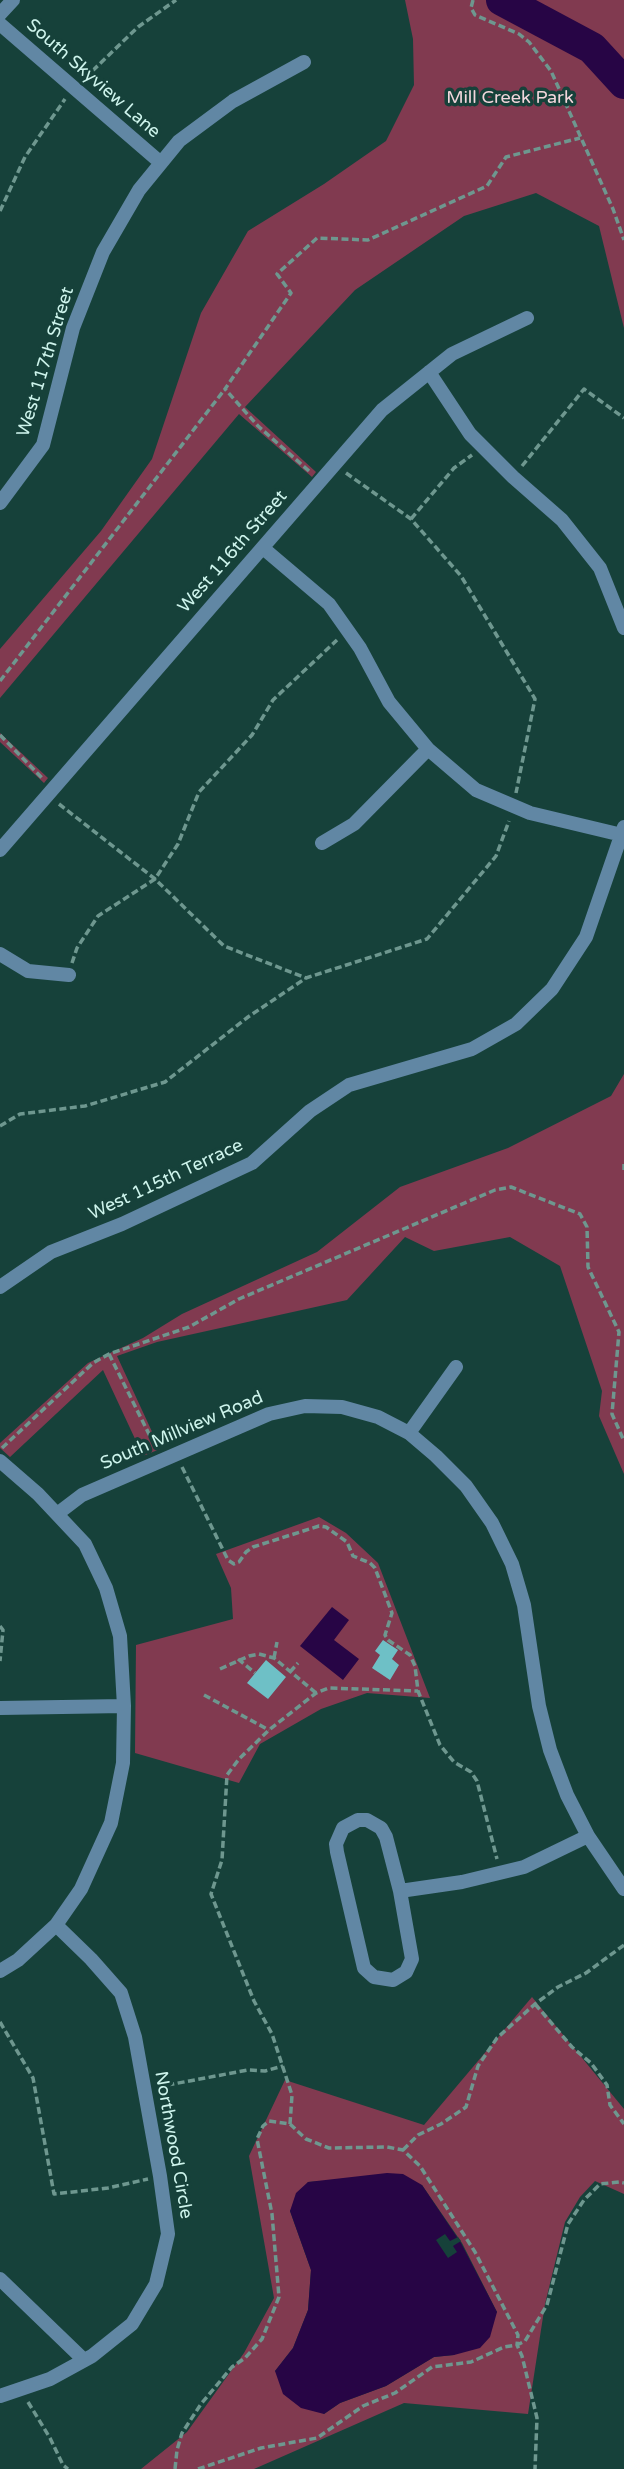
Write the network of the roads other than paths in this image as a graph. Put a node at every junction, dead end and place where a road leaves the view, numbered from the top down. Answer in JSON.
{"nodes":[{"id":1,"x":13,"y":0,"type":"edge"},
{"id":2,"x":0,"y":14,"type":"edge"},
{"id":3,"x":0,"y":24,"type":"edge"},
{"id":4,"x":304,"y":62,"type":"dead end"},
{"id":5,"x":161,"y":163,"type":"junction"},
{"id":6,"x":527,"y":318,"type":"dead end"},
{"id":7,"x":429,"y":372,"type":"junction"},
{"id":8,"x":0,"y":503,"type":"edge"},
{"id":9,"x":262,"y":548,"type":"junction"},
{"id":10,"x":624,"y":628,"type":"edge"},
{"id":11,"x":428,"y":749,"type":"junction"},
{"id":12,"x":623,"y":831,"type":"edge"},
{"id":13,"x":322,"y":843,"type":"dead end"},
{"id":14,"x":0,"y":850,"type":"edge"},
{"id":15,"x":0,"y":954,"type":"edge"},
{"id":16,"x":69,"y":975,"type":"road end"},
{"id":17,"x":0,"y":1287,"type":"edge"},
{"id":18,"x":456,"y":1367,"type":"dead end"},
{"id":19,"x":409,"y":1433,"type":"junction"},
{"id":20,"x":0,"y":1461,"type":"edge"},
{"id":21,"x":57,"y":1514,"type":"junction"},
{"id":22,"x":124,"y":1706,"type":"junction"},
{"id":23,"x":0,"y":1708,"type":"edge"},
{"id":24,"x":588,"y":1836,"type":"junction"},
{"id":25,"x":624,"y":1889,"type":"edge"},
{"id":26,"x":400,"y":1891,"type":"junction"},
{"id":27,"x":56,"y":1925,"type":"junction"},
{"id":28,"x":0,"y":1971,"type":"edge"},
{"id":29,"x":0,"y":2279,"type":"edge"},
{"id":30,"x":84,"y":2360,"type":"junction"},
{"id":31,"x":0,"y":2396,"type":"edge"}],
"edges":[{"from":1,"to":2,"type":"street"},
{"from":3,"to":5,"type":"street","name":"South Skyview Lane"},
{"from":4,"to":5,"type":"street","name":"West 117th Street"},
{"from":5,"to":8,"type":"street","name":"West 117th Street"},
{"from":6,"to":7,"type":"street","name":"West 116th Street"},
{"from":7,"to":9,"type":"street","name":"West 116th Street"},
{"from":7,"to":10,"type":"street"},
{"from":9,"to":11,"type":"street"},
{"from":9,"to":14,"type":"street","name":"West 116th Street"},
{"from":11,"to":12,"type":"street"},
{"from":11,"to":13,"type":"street"},
{"from":12,"to":17,"type":"street","name":"West 115th Terrace"},
{"from":15,"to":16,"type":"street"},
{"from":18,"to":19,"type":"street"},
{"from":19,"to":21,"type":"street","name":"South Millview Road"},
{"from":19,"to":24,"type":"street","name":"South Millview Road"},
{"from":20,"to":21,"type":"street"},
{"from":21,"to":22,"type":"street"},
{"from":22,"to":23,"type":"street"},
{"from":22,"to":27,"type":"street"},
{"from":24,"to":25,"type":"street","name":"South Millview Road"},
{"from":24,"to":26,"type":"street"},
{"from":26,"to":26,"type":"street"},
{"from":27,"to":28,"type":"street"},
{"from":27,"to":30,"type":"street","name":"Northwood Circle"},
{"from":29,"to":30,"type":"street"},
{"from":30,"to":31,"type":"street","name":"Northwood Circle"}]}
